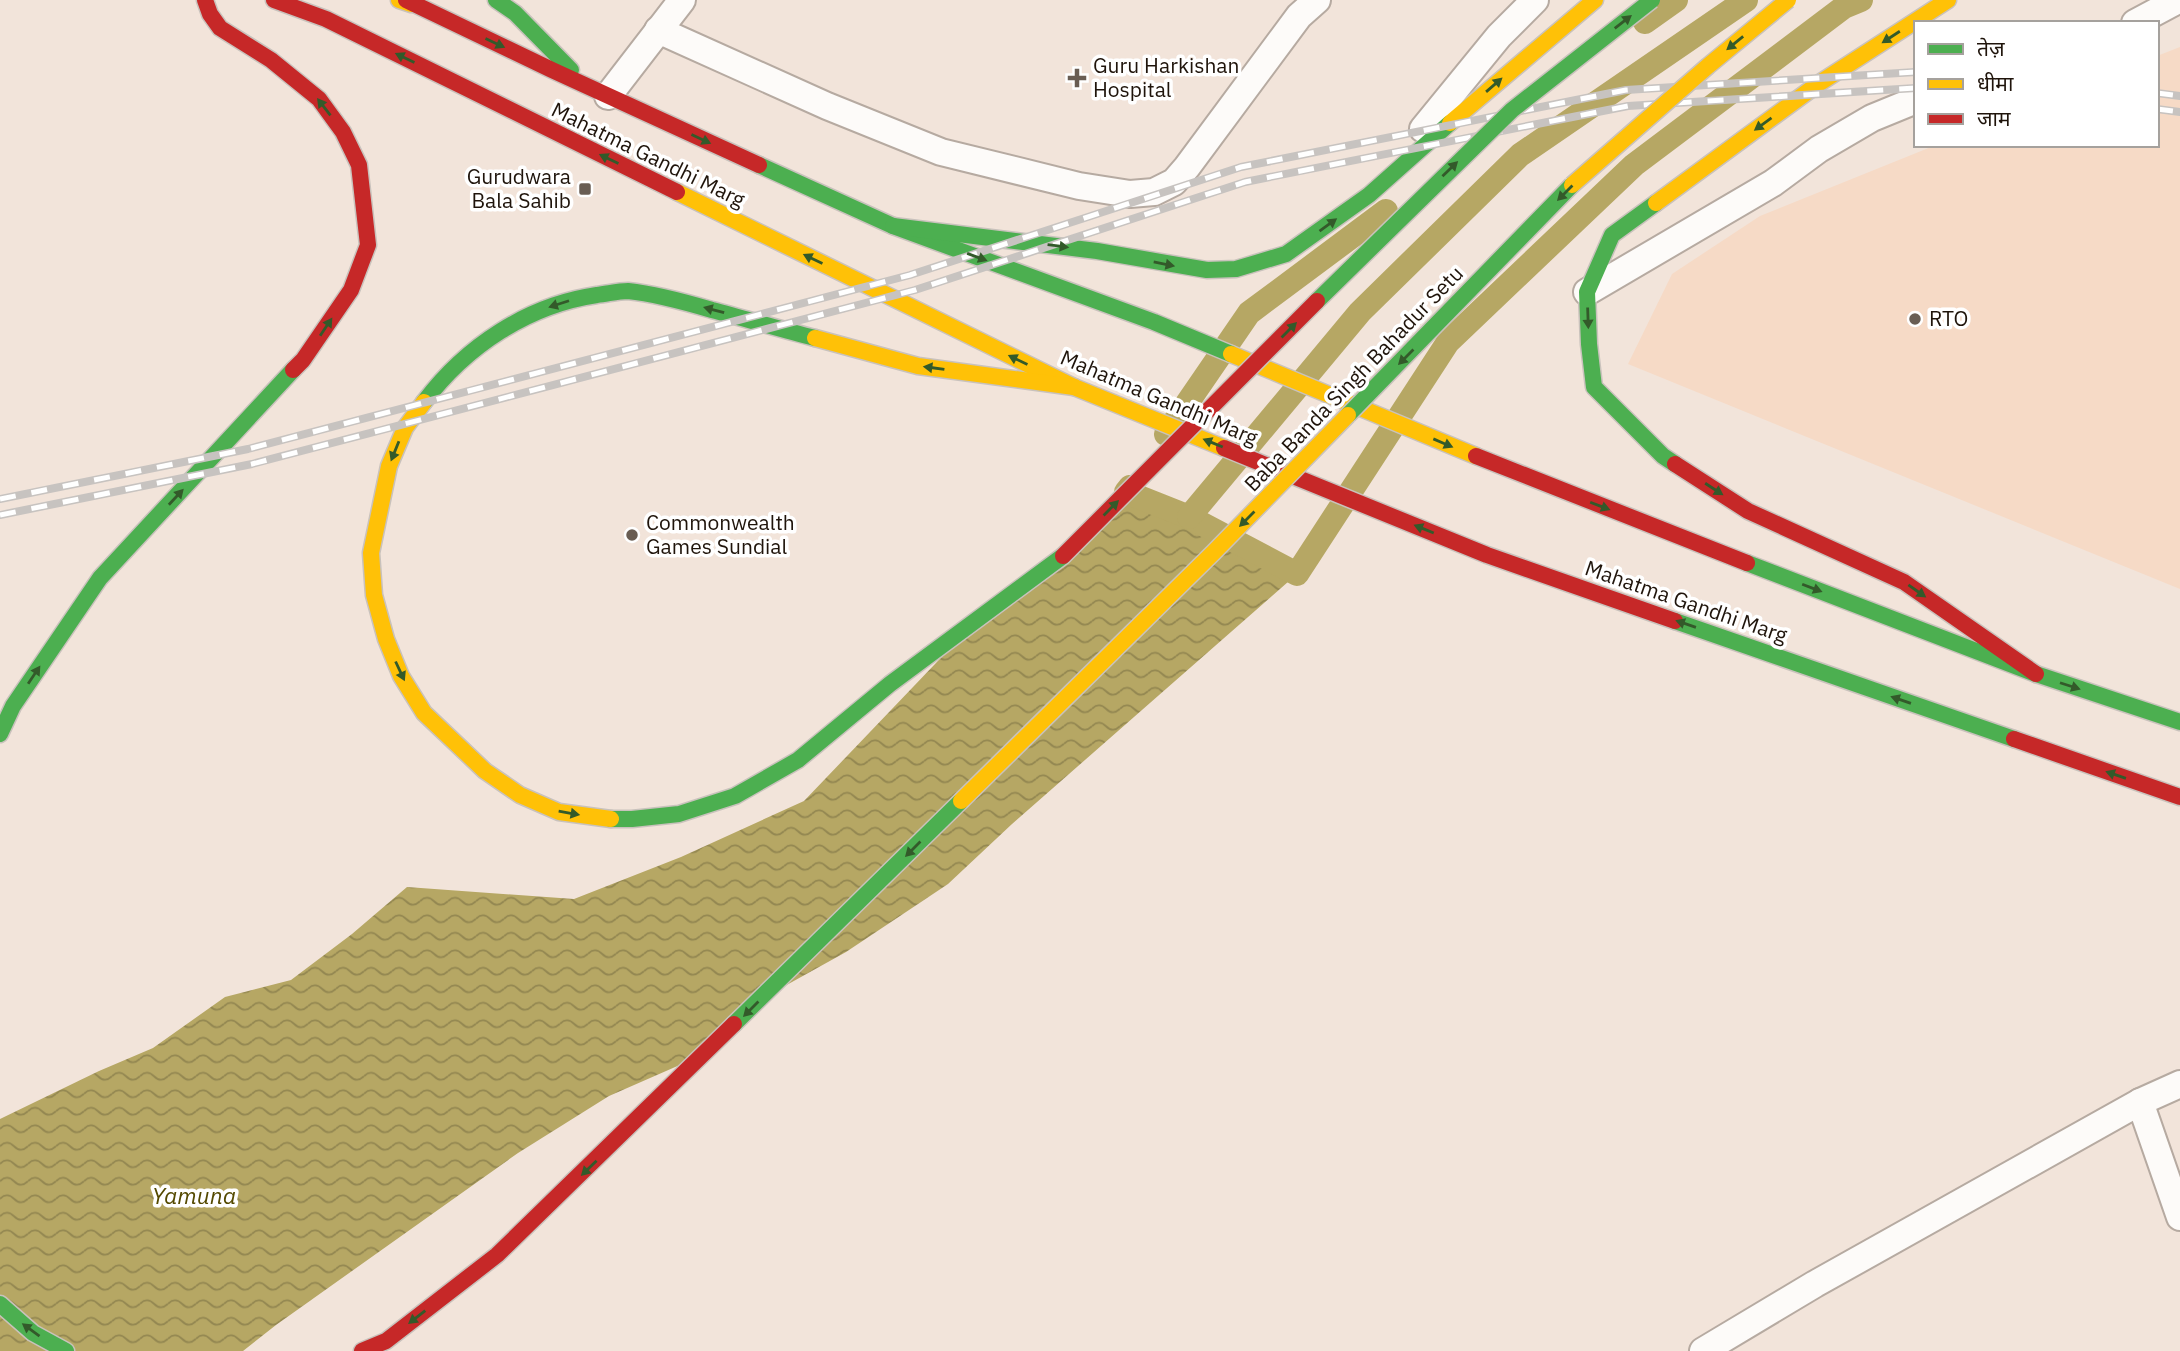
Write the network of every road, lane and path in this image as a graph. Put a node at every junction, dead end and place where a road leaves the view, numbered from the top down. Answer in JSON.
{"nodes":[{"id":1,"x":205,"y":0,"type":"edge"},
{"id":2,"x":274,"y":0,"type":"edge"},
{"id":3,"x":496,"y":0,"type":"edge"},
{"id":4,"x":682,"y":0,"type":"edge"},
{"id":5,"x":1317,"y":0,"type":"edge"},
{"id":6,"x":1535,"y":0,"type":"edge"},
{"id":7,"x":1595,"y":0,"type":"edge"},
{"id":8,"x":1652,"y":0,"type":"edge"},
{"id":9,"x":1788,"y":0,"type":"edge"},
{"id":10,"x":1948,"y":0,"type":"edge"},
{"id":11,"x":2178,"y":0,"type":"edge"},
{"id":12,"x":405,"y":1,"type":"edge"},
{"id":13,"x":1916,"y":21,"type":"edge"},
{"id":14,"x":2139,"y":21,"type":"edge"},
{"id":15,"x":1914,"y":22,"type":"edge"},
{"id":16,"x":658,"y":30,"type":"junction"},
{"id":17,"x":597,"y":91,"type":"junction"},
{"id":18,"x":1914,"y":101,"type":"edge"},
{"id":19,"x":1369,"y":195,"type":"junction"},
{"id":20,"x":893,"y":226,"type":"junction"},
{"id":21,"x":1587,"y":292,"type":"junction"},
{"id":22,"x":1074,"y":387,"type":"junction"},
{"id":23,"x":2036,"y":674,"type":"junction"},
{"id":24,"x":2180,"y":722,"type":"edge"},
{"id":25,"x":0,"y":734,"type":"edge"},
{"id":26,"x":2180,"y":797,"type":"edge"},
{"id":27,"x":2180,"y":1084,"type":"edge"},
{"id":28,"x":2140,"y":1102,"type":"junction"},
{"id":29,"x":2180,"y":1217,"type":"edge"},
{"id":30,"x":0,"y":1304,"type":"edge"},
{"id":31,"x":66,"y":1351,"type":"edge"},
{"id":32,"x":362,"y":1351,"type":"edge"},
{"id":33,"x":1703,"y":1351,"type":"edge"}],
"edges":[{"from":25,"to":1,"type":"main road","one_way":true},
{"from":22,"to":2,"type":"main road","name":"Mahatma Gandhi Marg","one_way":true},
{"from":3,"to":17,"type":"main road"},
{"from":4,"to":16,"type":"street"},
{"from":5,"to":16,"type":"street"},
{"from":6,"to":19,"type":"street"},
{"from":19,"to":7,"type":"main road","one_way":true},
{"from":22,"to":8,"type":"main road","one_way":true,"bridge":true},
{"from":9,"to":32,"type":"main road","name":"Baba Banda Singh Bahadur Setu","one_way":true,"bridge":true},
{"from":10,"to":13,"type":"main road","one_way":true},
{"from":11,"to":14,"type":"street"},
{"from":12,"to":17,"type":"main road","name":"Mahatma Gandhi Marg","one_way":true},
{"from":15,"to":21,"type":"main road","one_way":true},
{"from":16,"to":17,"type":"street"},
{"from":17,"to":20,"type":"main road","name":"Mahatma Gandhi Marg","one_way":true},
{"from":18,"to":21,"type":"street"},
{"from":20,"to":19,"type":"main road","one_way":true},
{"from":20,"to":23,"type":"main road","name":"Mahatma Gandhi Marg","one_way":true,"bridge":true},
{"from":21,"to":23,"type":"main road","one_way":true},
{"from":26,"to":22,"type":"main road","name":"Mahatma Gandhi Marg","one_way":true,"bridge":true},
{"from":23,"to":24,"type":"main road","name":"Mahatma Gandhi Marg","one_way":true},
{"from":27,"to":28,"type":"street"},
{"from":28,"to":29,"type":"street"},
{"from":28,"to":33,"type":"street"},
{"from":31,"to":30,"type":"main road","one_way":true}]}
